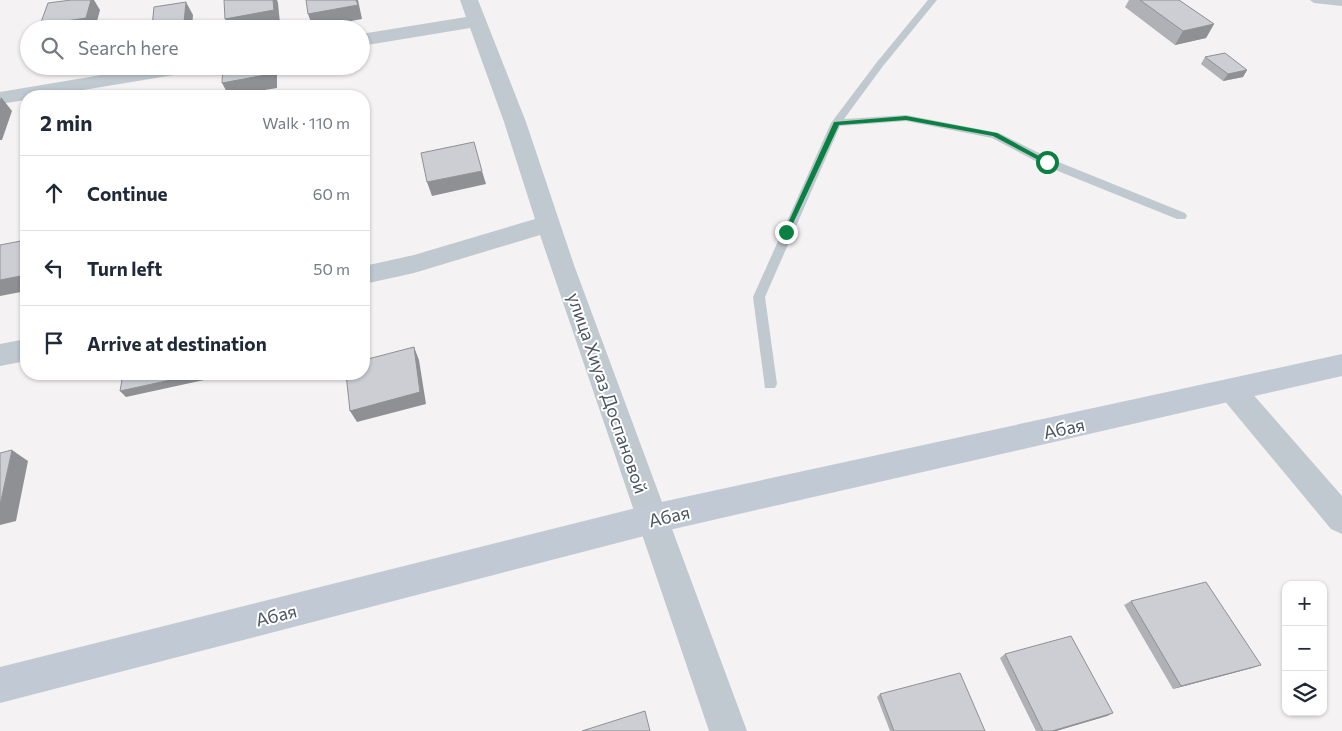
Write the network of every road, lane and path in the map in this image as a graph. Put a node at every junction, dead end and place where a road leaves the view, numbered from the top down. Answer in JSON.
{"nodes":[{"id":1,"x":469,"y":0,"type":"edge"},
{"id":2,"x":933,"y":0,"type":"edge"},
{"id":3,"x":1314,"y":0,"type":"edge"},
{"id":4,"x":1342,"y":3,"type":"edge"},
{"id":5,"x":477,"y":21,"type":"junction"},
{"id":6,"x":370,"y":39,"type":"edge"},
{"id":7,"x":138,"y":75,"type":"edge"},
{"id":8,"x":48,"y":90,"type":"edge"},
{"id":9,"x":20,"y":95,"type":"edge"},
{"id":10,"x":0,"y":98,"type":"edge"},
{"id":11,"x":836,"y":123,"type":"junction"},
{"id":12,"x":1180,"y":216,"type":"dead end"},
{"id":13,"x":548,"y":224,"type":"junction"},
{"id":14,"x":370,"y":274,"type":"edge"},
{"id":15,"x":20,"y":351,"type":"edge"},
{"id":16,"x":0,"y":355,"type":"edge"},
{"id":17,"x":1342,"y":365,"type":"edge"},
{"id":18,"x":770,"y":384,"type":"dead end"},
{"id":19,"x":1233,"y":390,"type":"junction"},
{"id":20,"x":652,"y":519,"type":"junction"},
{"id":21,"x":1342,"y":519,"type":"edge"},
{"id":22,"x":0,"y":685,"type":"edge"},
{"id":23,"x":728,"y":731,"type":"edge"}],
"edges":[{"from":1,"to":5,"type":"street","name":"улица Хиуаз Доспановой"},
{"from":2,"to":11,"type":"lane"},
{"from":3,"to":4,"type":"lane"},
{"from":5,"to":6,"type":"street"},
{"from":5,"to":13,"type":"street","name":"улица Хиуаз Доспановой"},
{"from":7,"to":8,"type":"street"},
{"from":9,"to":10,"type":"street"},
{"from":11,"to":12,"type":"lane"},
{"from":11,"to":18,"type":"lane"},
{"from":13,"to":14,"type":"street"},
{"from":13,"to":20,"type":"street","name":"улица Хиуаз Доспановой"},
{"from":15,"to":16,"type":"street"},
{"from":17,"to":19,"type":"street","name":"Абая"},
{"from":19,"to":20,"type":"street","name":"Абая"},
{"from":19,"to":21,"type":"street"},
{"from":20,"to":22,"type":"street","name":"Абая"},
{"from":20,"to":23,"type":"street","name":"улица Хиуаз Доспановой"}]}
